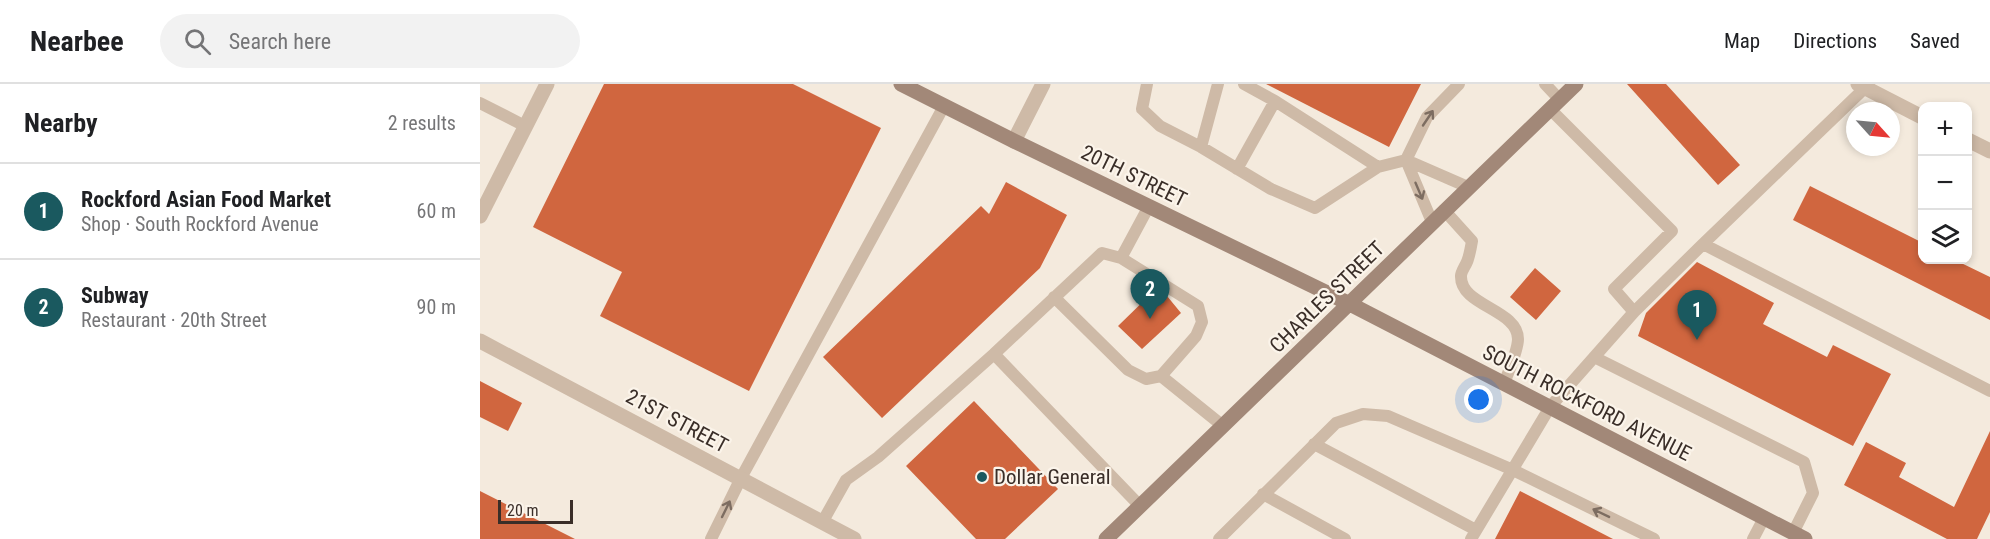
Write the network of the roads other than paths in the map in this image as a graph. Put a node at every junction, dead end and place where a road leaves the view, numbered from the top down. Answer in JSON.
{"nodes":[{"id":1,"x":547,"y":84,"type":"edge"},
{"id":2,"x":901,"y":84,"type":"edge"},
{"id":3,"x":1043,"y":84,"type":"edge"},
{"id":4,"x":1147,"y":84,"type":"edge"},
{"id":5,"x":1218,"y":84,"type":"edge"},
{"id":6,"x":1245,"y":84,"type":"edge"},
{"id":7,"x":1460,"y":84,"type":"edge"},
{"id":8,"x":1545,"y":84,"type":"edge"},
{"id":9,"x":1576,"y":84,"type":"edge"},
{"id":10,"x":1864,"y":85,"type":"edge"},
{"id":11,"x":1275,"y":101,"type":"junction"},
{"id":12,"x":480,"y":103,"type":"edge"},
{"id":13,"x":1555,"y":105,"type":"junction"},
{"id":14,"x":944,"y":106,"type":"junction"},
{"id":15,"x":1918,"y":114,"type":"edge"},
{"id":16,"x":525,"y":126,"type":"junction"},
{"id":17,"x":1014,"y":141,"type":"junction"},
{"id":18,"x":1972,"y":142,"type":"edge"},
{"id":19,"x":1201,"y":147,"type":"junction"},
{"id":20,"x":1990,"y":151,"type":"edge"},
{"id":21,"x":1406,"y":160,"type":"junction"},
{"id":22,"x":1378,"y":167,"type":"junction"},
{"id":23,"x":1237,"y":169,"type":"junction"},
{"id":24,"x":1468,"y":187,"type":"junction"},
{"id":25,"x":1149,"y":206,"type":"junction"},
{"id":26,"x":1444,"y":210,"type":"junction"},
{"id":27,"x":480,"y":216,"type":"edge"},
{"id":28,"x":1432,"y":222,"type":"junction"},
{"id":29,"x":1703,"y":244,"type":"junction"},
{"id":30,"x":1121,"y":258,"type":"junction"},
{"id":31,"x":1054,"y":297,"type":"junction"},
{"id":32,"x":1350,"y":304,"type":"junction"},
{"id":33,"x":1634,"y":312,"type":"junction"},
{"id":34,"x":480,"y":341,"type":"edge"},
{"id":35,"x":994,"y":354,"type":"junction"},
{"id":36,"x":1594,"y":357,"type":"junction"},
{"id":37,"x":1161,"y":376,"type":"junction"},
{"id":38,"x":1504,"y":384,"type":"junction"},
{"id":39,"x":1990,"y":391,"type":"edge"},
{"id":40,"x":1550,"y":408,"type":"junction"},
{"id":41,"x":1224,"y":426,"type":"junction"},
{"id":42,"x":1314,"y":444,"type":"junction"},
{"id":43,"x":1513,"y":470,"type":"junction"},
{"id":44,"x":741,"y":478,"type":"junction"},
{"id":45,"x":1263,"y":494,"type":"junction"},
{"id":46,"x":1140,"y":506,"type":"junction"},
{"id":47,"x":1764,"y":518,"type":"junction"},
{"id":48,"x":823,"y":521,"type":"junction"},
{"id":49,"x":1474,"y":535,"type":"edge"},
{"id":50,"x":1799,"y":536,"type":"edge"},
{"id":51,"x":711,"y":539,"type":"edge"},
{"id":52,"x":854,"y":539,"type":"edge"},
{"id":53,"x":1106,"y":539,"type":"edge"},
{"id":54,"x":1218,"y":539,"type":"edge"},
{"id":55,"x":1346,"y":539,"type":"edge"},
{"id":56,"x":1654,"y":539,"type":"edge"},
{"id":57,"x":1753,"y":539,"type":"edge"}],
"edges":[{"from":1,"to":16,"type":"street"},
{"from":2,"to":14,"type":"street","name":"20TH STREET"},
{"from":3,"to":17,"type":"street"},
{"from":4,"to":19,"type":"lane"},
{"from":5,"to":19,"type":"lane"},
{"from":6,"to":11,"type":"lane"},
{"from":21,"to":7,"type":"lane","one_way":true},
{"from":8,"to":13,"type":"lane"},
{"from":9,"to":13,"type":"street","name":"CHARLES STREET"},
{"from":10,"to":15,"type":"street"},
{"from":10,"to":29,"type":"lane"},
{"from":11,"to":22,"type":"lane"},
{"from":11,"to":23,"type":"lane"},
{"from":12,"to":16,"type":"lane"},
{"from":13,"to":24,"type":"street","name":"CHARLES STREET"},
{"from":13,"to":33,"type":"lane"},
{"from":14,"to":17,"type":"street","name":"20TH STREET"},
{"from":14,"to":44,"type":"lane"},
{"from":16,"to":27,"type":"street"},
{"from":17,"to":25,"type":"street","name":"20TH STREET"},
{"from":18,"to":20,"type":"street"},
{"from":19,"to":23,"type":"lane"},
{"from":21,"to":22,"type":"lane"},
{"from":21,"to":24,"type":"lane"},
{"from":21,"to":28,"type":"lane","one_way":true},
{"from":22,"to":23,"type":"lane"},
{"from":24,"to":26,"type":"street","name":"CHARLES STREET"},
{"from":25,"to":30,"type":"lane"},
{"from":25,"to":32,"type":"street","name":"20TH STREET"},
{"from":26,"to":28,"type":"street","name":"CHARLES STREET"},
{"from":26,"to":38,"type":"lane"},
{"from":28,"to":32,"type":"street","name":"CHARLES STREET"},
{"from":29,"to":33,"type":"lane"},
{"from":29,"to":39,"type":"lane"},
{"from":30,"to":31,"type":"lane"},
{"from":30,"to":37,"type":"lane"},
{"from":31,"to":35,"type":"lane"},
{"from":31,"to":37,"type":"lane"},
{"from":32,"to":38,"type":"street","name":"SOUTH ROCKFORD AVENUE"},
{"from":32,"to":41,"type":"street","name":"CHARLES STREET"},
{"from":33,"to":36,"type":"lane"},
{"from":34,"to":44,"type":"street","name":"21ST STREET"},
{"from":35,"to":46,"type":"lane"},
{"from":35,"to":48,"type":"lane"},
{"from":36,"to":40,"type":"lane"},
{"from":36,"to":50,"type":"lane"},
{"from":37,"to":41,"type":"lane"},
{"from":38,"to":40,"type":"street","name":"SOUTH ROCKFORD AVENUE"},
{"from":40,"to":43,"type":"lane"},
{"from":40,"to":47,"type":"street","name":"SOUTH ROCKFORD AVENUE"},
{"from":41,"to":46,"type":"street","name":"CHARLES STREET"},
{"from":42,"to":43,"type":"lane"},
{"from":42,"to":45,"type":"lane"},
{"from":42,"to":49,"type":"lane"},
{"from":43,"to":49,"type":"lane"},
{"from":56,"to":43,"type":"lane","one_way":true},
{"from":44,"to":48,"type":"street","name":"21ST STREET"},
{"from":51,"to":44,"type":"lane","one_way":true},
{"from":45,"to":54,"type":"lane"},
{"from":45,"to":55,"type":"lane"},
{"from":46,"to":53,"type":"street","name":"CHARLES STREET"},
{"from":47,"to":50,"type":"street","name":"SOUTH ROCKFORD AVENUE"},
{"from":47,"to":57,"type":"lane"},
{"from":48,"to":52,"type":"street","name":"21ST STREET"}]}
